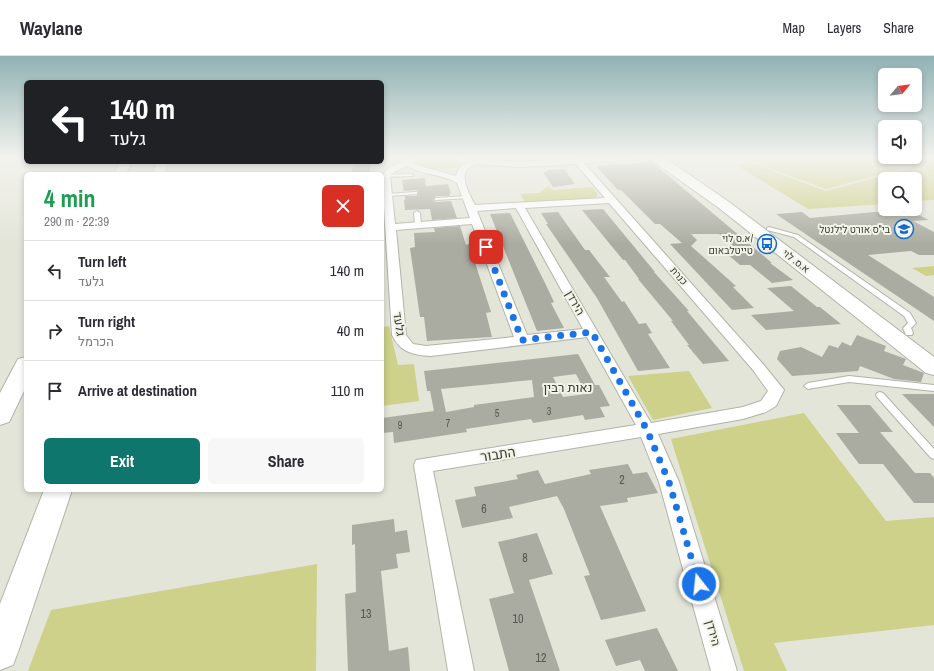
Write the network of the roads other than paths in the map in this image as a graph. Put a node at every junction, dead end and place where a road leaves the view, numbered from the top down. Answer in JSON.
{"nodes":[{"id":1,"x":388,"y":186,"type":"edge"},
{"id":2,"x":462,"y":186,"type":"edge"},
{"id":3,"x":599,"y":186,"type":"edge"},
{"id":4,"x":697,"y":186,"type":"edge"},
{"id":5,"x":699,"y":186,"type":"edge"},
{"id":6,"x":415,"y":193,"type":"dead end"},
{"id":7,"x":388,"y":195,"type":"junction"},
{"id":8,"x":467,"y":197,"type":"junction"},
{"id":9,"x":436,"y":199,"type":"dead end"},
{"id":10,"x":612,"y":200,"type":"junction"},
{"id":11,"x":520,"y":205,"type":"junction"},
{"id":12,"x":471,"y":208,"type":"junction"},
{"id":13,"x":417,"y":213,"type":"dead end"},
{"id":14,"x":476,"y":221,"type":"junction"},
{"id":15,"x":418,"y":225,"type":"junction"},
{"id":16,"x":390,"y":227,"type":"junction"},
{"id":17,"x":592,"y":332,"type":"junction"},
{"id":18,"x":522,"y":340,"type":"junction"},
{"id":19,"x":934,"y":351,"type":"edge"},
{"id":20,"x":24,"y":368,"type":"edge"},
{"id":21,"x":934,"y":368,"type":"edge"},
{"id":22,"x":808,"y":386,"type":"dead end"},
{"id":23,"x":934,"y":388,"type":"edge"},
{"id":24,"x":880,"y":395,"type":"dead end"},
{"id":25,"x":774,"y":398,"type":"joint"},
{"id":26,"x":0,"y":416,"type":"edge"},
{"id":27,"x":647,"y":430,"type":"junction"},
{"id":28,"x":932,"y":451,"type":"edge"},
{"id":29,"x":57,"y":492,"type":"edge"},
{"id":30,"x":0,"y":652,"type":"edge"},
{"id":31,"x":461,"y":671,"type":"edge"},
{"id":32,"x":724,"y":671,"type":"edge"}],
"edges":[{"from":1,"to":7,"type":"street","name":"גלעד"},
{"from":2,"to":8,"type":"street"},
{"from":3,"to":10,"type":"street","name":"כנרת"},
{"from":4,"to":21,"type":"main road","name":"א.ס. לוי"},
{"from":5,"to":19,"type":"main road","name":"א.ס. לוי"},
{"from":6,"to":7,"type":"lane"},
{"from":7,"to":16,"type":"street","name":"גלעד"},
{"from":8,"to":9,"type":"lane"},
{"from":8,"to":12,"type":"street"},
{"from":10,"to":11,"type":"street"},
{"from":10,"to":25,"type":"street","name":"כנרת"},
{"from":11,"to":12,"type":"street"},
{"from":11,"to":17,"type":"street","name":"הירדן"},
{"from":12,"to":14,"type":"street"},
{"from":13,"to":15,"type":"lane"},
{"from":14,"to":15,"type":"street"},
{"from":14,"to":18,"type":"street"},
{"from":15,"to":16,"type":"street"},
{"from":16,"to":18,"type":"street","name":"גלעד"},
{"from":17,"to":18,"type":"street","name":"גלעד"},
{"from":17,"to":27,"type":"street","name":"הירדן"},
{"from":20,"to":26,"type":"main road"},
{"from":22,"to":23,"type":"lane"},
{"from":24,"to":28,"type":"lane"},
{"from":25,"to":27,"type":"street","name":"התבור"},
{"from":27,"to":31,"type":"street","name":"התבור"},
{"from":27,"to":32,"type":"street","name":"הירדן"},
{"from":29,"to":30,"type":"main road"}]}
